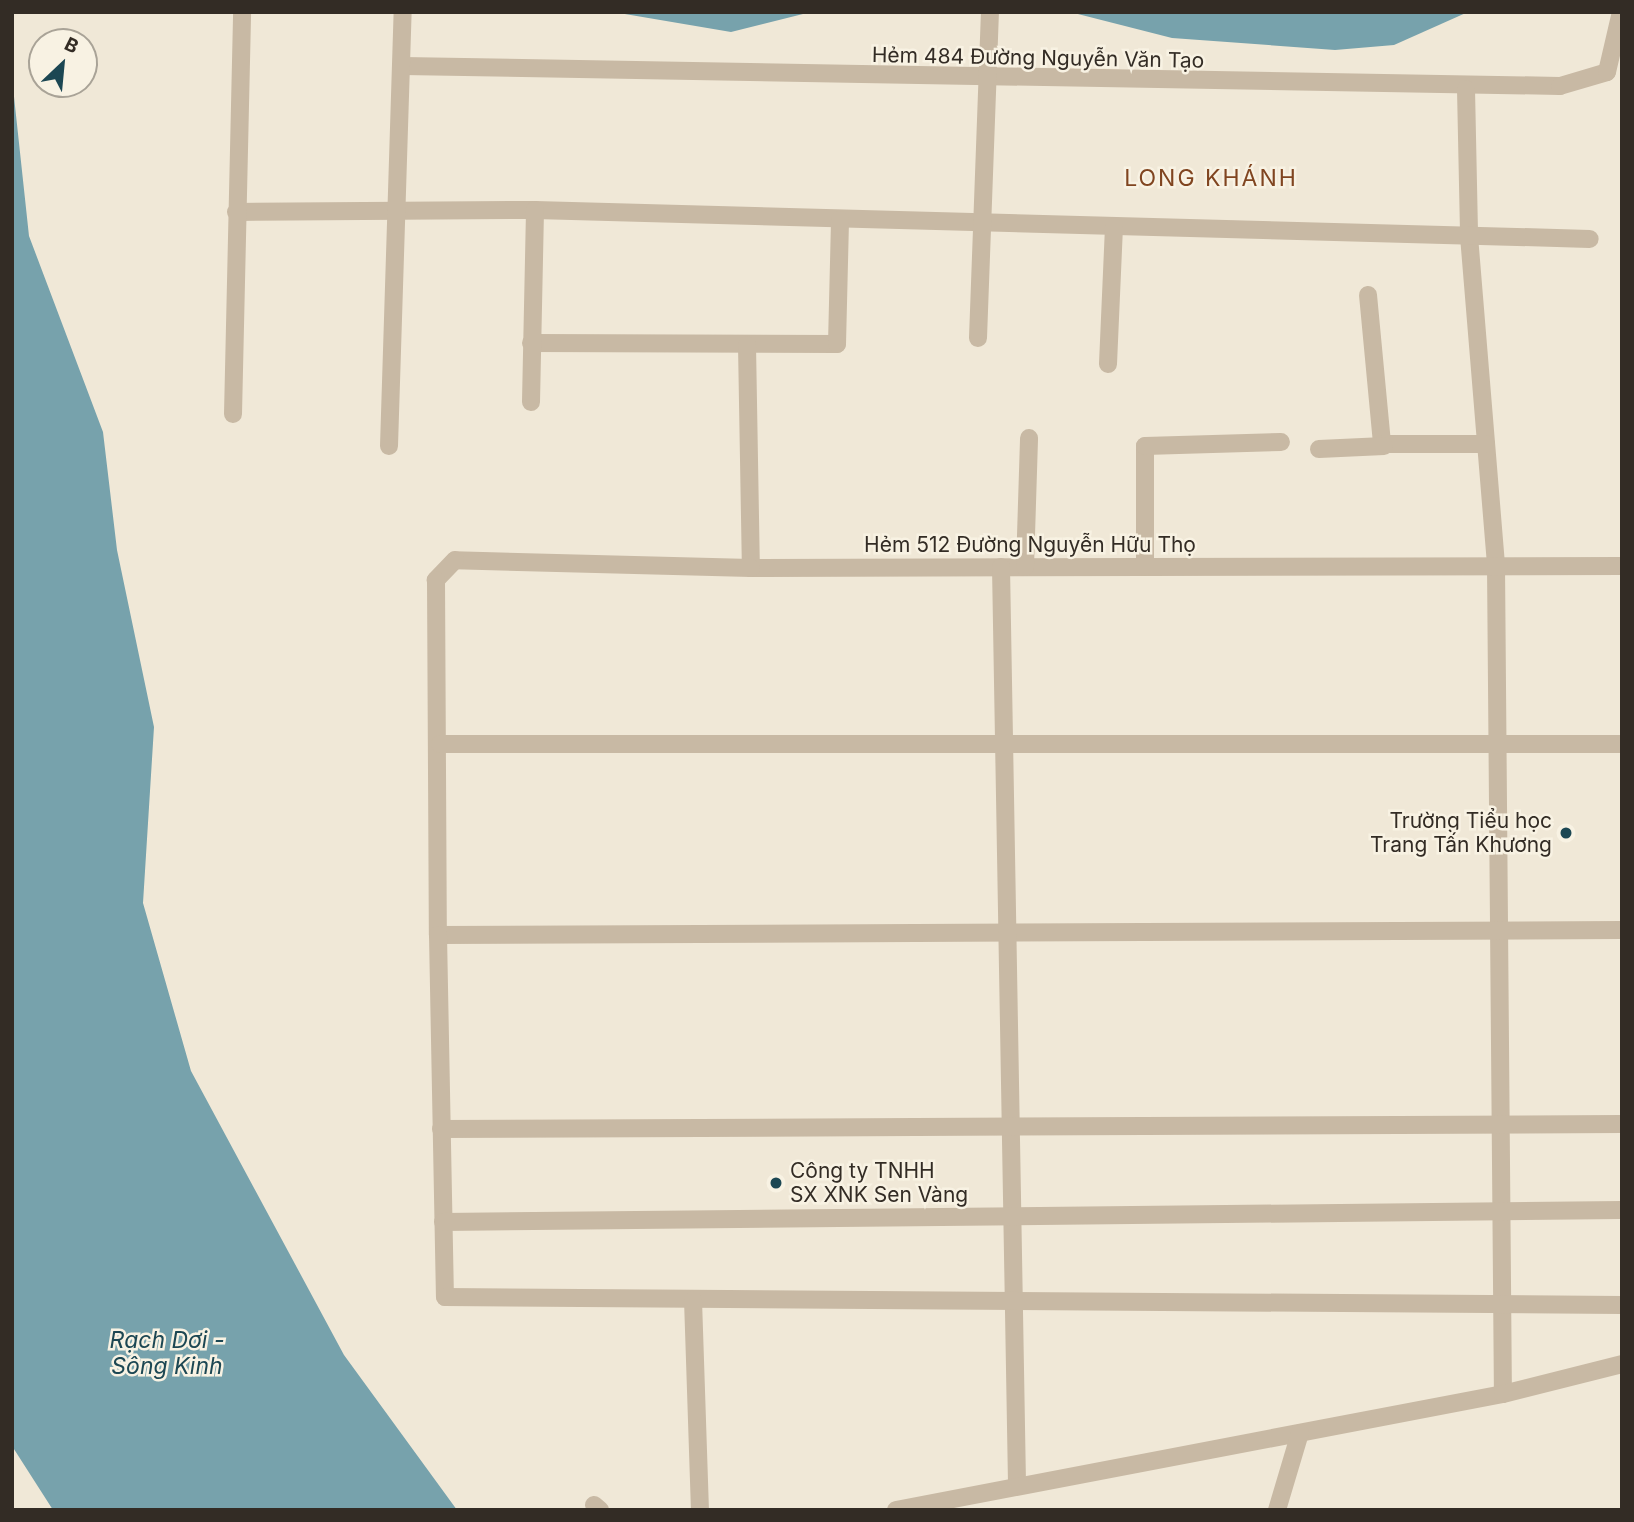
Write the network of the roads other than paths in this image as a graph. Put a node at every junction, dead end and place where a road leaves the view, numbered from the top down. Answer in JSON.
{"nodes":[{"id":1,"x":242,"y":12,"type":"edge"},
{"id":2,"x":403,"y":12,"type":"edge"},
{"id":3,"x":990,"y":12,"type":"edge"},
{"id":4,"x":1621,"y":12,"type":"edge"},
{"id":5,"x":403,"y":66,"type":"junction"},
{"id":6,"x":985,"y":79,"type":"junction"},
{"id":7,"x":1466,"y":89,"type":"junction"},
{"id":8,"x":398,"y":210,"type":"junction"},
{"id":9,"x":535,"y":210,"type":"junction"},
{"id":10,"x":236,"y":212,"type":"junction"},
{"id":11,"x":840,"y":220,"type":"junction"},
{"id":12,"x":982,"y":224,"type":"junction"},
{"id":13,"x":1114,"y":227,"type":"junction"},
{"id":14,"x":1469,"y":236,"type":"junction"},
{"id":15,"x":1591,"y":239,"type":"dead end"},
{"id":16,"x":1368,"y":295,"type":"dead end"},
{"id":17,"x":978,"y":338,"type":"dead end"},
{"id":18,"x":531,"y":343,"type":"junction"},
{"id":19,"x":747,"y":345,"type":"junction"},
{"id":20,"x":1108,"y":364,"type":"dead end"},
{"id":21,"x":531,"y":402,"type":"dead end"},
{"id":22,"x":233,"y":414,"type":"dead end"},
{"id":23,"x":1030,"y":438,"type":"dead end"},
{"id":24,"x":1281,"y":442,"type":"dead end"},
{"id":25,"x":1486,"y":444,"type":"junction"},
{"id":26,"x":389,"y":446,"type":"dead end"},
{"id":27,"x":1384,"y":446,"type":"junction"},
{"id":28,"x":1318,"y":449,"type":"dead end"},
{"id":29,"x":1496,"y":566,"type":"junction"},
{"id":30,"x":1622,"y":566,"type":"edge"},
{"id":31,"x":1001,"y":567,"type":"junction"},
{"id":32,"x":1025,"y":567,"type":"junction"},
{"id":33,"x":1144,"y":567,"type":"junction"},
{"id":34,"x":751,"y":568,"type":"junction"},
{"id":35,"x":440,"y":744,"type":"junction"},
{"id":36,"x":1003,"y":744,"type":"junction"},
{"id":37,"x":1497,"y":744,"type":"junction"},
{"id":38,"x":1622,"y":744,"type":"edge"},
{"id":39,"x":1497,"y":929,"type":"junction"},
{"id":40,"x":1004,"y":930,"type":"junction"},
{"id":41,"x":1622,"y":930,"type":"edge"},
{"id":42,"x":438,"y":934,"type":"junction"},
{"id":43,"x":1500,"y":1125,"type":"junction"},
{"id":44,"x":1622,"y":1125,"type":"edge"},
{"id":45,"x":1009,"y":1127,"type":"junction"},
{"id":46,"x":441,"y":1129,"type":"junction"},
{"id":47,"x":1622,"y":1210,"type":"edge"},
{"id":48,"x":1501,"y":1212,"type":"junction"},
{"id":49,"x":1011,"y":1216,"type":"junction"},
{"id":50,"x":443,"y":1222,"type":"junction"},
{"id":51,"x":693,"y":1300,"type":"junction"},
{"id":52,"x":1013,"y":1304,"type":"junction"},
{"id":53,"x":1502,"y":1305,"type":"junction"},
{"id":54,"x":1622,"y":1306,"type":"edge"},
{"id":55,"x":1622,"y":1364,"type":"edge"},
{"id":56,"x":1503,"y":1394,"type":"junction"},
{"id":57,"x":1300,"y":1433,"type":"junction"},
{"id":58,"x":1017,"y":1486,"type":"junction"},
{"id":59,"x":700,"y":1510,"type":"edge"},
{"id":60,"x":896,"y":1510,"type":"edge"},
{"id":61,"x":1277,"y":1510,"type":"edge"}],
"edges":[{"from":1,"to":10,"type":"street"},
{"from":2,"to":5,"type":"street"},
{"from":3,"to":6,"type":"street"},
{"from":4,"to":7,"type":"street","name":"Hẻm 484 Đường Nguyễn Văn Tạo"},
{"from":5,"to":6,"type":"street","name":"Hẻm 484 Đường Nguyễn Văn Tạo"},
{"from":5,"to":8,"type":"street"},
{"from":6,"to":7,"type":"street","name":"Hẻm 484 Đường Nguyễn Văn Tạo"},
{"from":6,"to":12,"type":"street"},
{"from":7,"to":14,"type":"street"},
{"from":8,"to":9,"type":"street"},
{"from":8,"to":10,"type":"street"},
{"from":8,"to":26,"type":"street"},
{"from":9,"to":11,"type":"street"},
{"from":9,"to":18,"type":"street"},
{"from":10,"to":22,"type":"street"},
{"from":11,"to":12,"type":"street"},
{"from":11,"to":19,"type":"street"},
{"from":12,"to":13,"type":"street"},
{"from":12,"to":17,"type":"street"},
{"from":13,"to":14,"type":"street"},
{"from":13,"to":20,"type":"street"},
{"from":14,"to":15,"type":"street"},
{"from":14,"to":25,"type":"street"},
{"from":16,"to":27,"type":"street"},
{"from":18,"to":19,"type":"street"},
{"from":18,"to":21,"type":"street"},
{"from":19,"to":34,"type":"street"},
{"from":23,"to":32,"type":"street"},
{"from":24,"to":33,"type":"street"},
{"from":25,"to":27,"type":"street"},
{"from":25,"to":29,"type":"street"},
{"from":27,"to":28,"type":"street"},
{"from":29,"to":30,"type":"street","name":"Hẻm 512 Đường Nguyễn Hữu Thọ"},
{"from":29,"to":33,"type":"street","name":"Hẻm 512 Đường Nguyễn Hữu Thọ"},
{"from":29,"to":37,"type":"street"},
{"from":31,"to":32,"type":"street","name":"Hẻm 512 Đường Nguyễn Hữu Thọ"},
{"from":31,"to":34,"type":"street","name":"Hẻm 512 Đường Nguyễn Hữu Thọ"},
{"from":31,"to":36,"type":"street"},
{"from":32,"to":33,"type":"street","name":"Hẻm 512 Đường Nguyễn Hữu Thọ"},
{"from":34,"to":35,"type":"street","name":"Hẻm 512 Đường Nguyễn Hữu Thọ"},
{"from":35,"to":36,"type":"street"},
{"from":35,"to":42,"type":"street"},
{"from":36,"to":37,"type":"street"},
{"from":36,"to":40,"type":"street"},
{"from":37,"to":38,"type":"street"},
{"from":37,"to":39,"type":"street"},
{"from":39,"to":40,"type":"street"},
{"from":39,"to":41,"type":"street"},
{"from":39,"to":43,"type":"street"},
{"from":40,"to":42,"type":"street"},
{"from":40,"to":45,"type":"street"},
{"from":42,"to":46,"type":"street"},
{"from":43,"to":44,"type":"street"},
{"from":43,"to":45,"type":"street"},
{"from":43,"to":48,"type":"street"},
{"from":45,"to":46,"type":"street"},
{"from":45,"to":49,"type":"street"},
{"from":46,"to":50,"type":"street"},
{"from":47,"to":48,"type":"street"},
{"from":48,"to":49,"type":"street"},
{"from":48,"to":53,"type":"street"},
{"from":49,"to":50,"type":"street"},
{"from":49,"to":52,"type":"street"},
{"from":50,"to":51,"type":"street"},
{"from":51,"to":52,"type":"street"},
{"from":51,"to":59,"type":"street"},
{"from":52,"to":53,"type":"street"},
{"from":52,"to":58,"type":"street"},
{"from":53,"to":54,"type":"street"},
{"from":53,"to":56,"type":"street"},
{"from":55,"to":56,"type":"street"},
{"from":56,"to":57,"type":"street"},
{"from":57,"to":58,"type":"street"},
{"from":57,"to":61,"type":"street"},
{"from":58,"to":60,"type":"street"}]}
